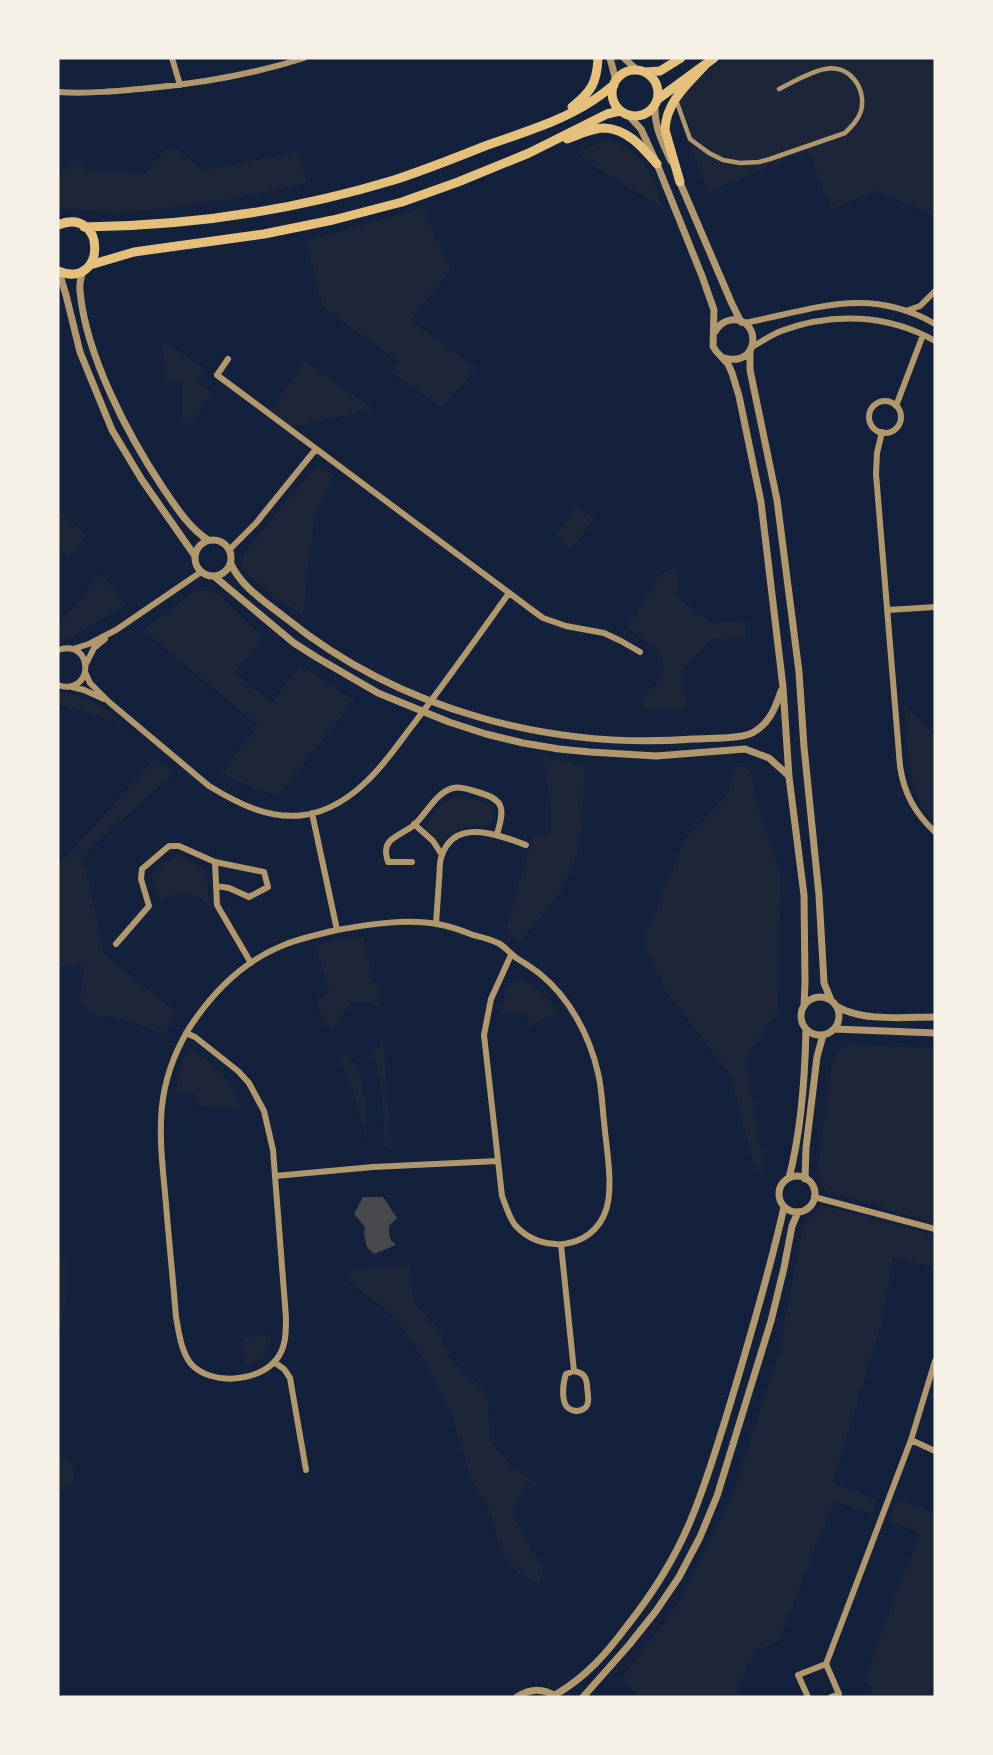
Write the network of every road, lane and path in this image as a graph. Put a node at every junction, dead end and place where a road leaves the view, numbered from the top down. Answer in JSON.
{"nodes":[{"id":1,"x":172,"y":58,"type":"edge"},
{"id":2,"x":304,"y":58,"type":"edge"},
{"id":3,"x":598,"y":58,"type":"edge"},
{"id":4,"x":610,"y":58,"type":"edge"},
{"id":5,"x":624,"y":58,"type":"edge"},
{"id":6,"x":681,"y":58,"type":"edge"},
{"id":7,"x":711,"y":60,"type":"edge"},
{"id":8,"x":641,"y":71,"type":"junction"},
{"id":9,"x":615,"y":83,"type":"junction"},
{"id":10,"x":180,"y":85,"type":"junction"},
{"id":11,"x":779,"y":89,"type":"dead end"},
{"id":12,"x":58,"y":92,"type":"edge"},
{"id":13,"x":676,"y":98,"type":"junction"},
{"id":14,"x":657,"y":102,"type":"junction"},
{"id":15,"x":625,"y":113,"type":"junction"},
{"id":16,"x":560,"y":117,"type":"junction"},
{"id":17,"x":538,"y":148,"type":"junction"},
{"id":18,"x":657,"y":164,"type":"junction"},
{"id":19,"x":680,"y":182,"type":"junction"},
{"id":20,"x":58,"y":224,"type":"edge"},
{"id":21,"x":84,"y":226,"type":"junction"},
{"id":22,"x":86,"y":267,"type":"junction"},
{"id":23,"x":58,"y":272,"type":"edge"},
{"id":24,"x":935,"y":291,"type":"edge"},
{"id":25,"x":906,"y":311,"type":"junction"},
{"id":26,"x":743,"y":322,"type":"junction"},
{"id":27,"x":935,"y":324,"type":"edge"},
{"id":28,"x":714,"y":334,"type":"junction"},
{"id":29,"x":923,"y":335,"type":"junction"},
{"id":30,"x":935,"y":341,"type":"edge"},
{"id":31,"x":751,"y":349,"type":"junction"},
{"id":32,"x":720,"y":356,"type":"junction"},
{"id":33,"x":228,"y":359,"type":"dead end"},
{"id":34,"x":896,"y":406,"type":"junction"},
{"id":35,"x":882,"y":432,"type":"junction"},
{"id":36,"x":316,"y":449,"type":"junction"},
{"id":37,"x":208,"y":540,"type":"junction"},
{"id":38,"x":230,"y":549,"type":"junction"},
{"id":39,"x":195,"y":556,"type":"junction"},
{"id":40,"x":231,"y":564,"type":"junction"},
{"id":41,"x":201,"y":572,"type":"junction"},
{"id":42,"x":215,"y":577,"type":"junction"},
{"id":43,"x":509,"y":593,"type":"junction"},
{"id":44,"x":935,"y":607,"type":"edge"},
{"id":45,"x":888,"y":610,"type":"junction"},
{"id":46,"x":116,"y":630,"type":"junction"},
{"id":47,"x":59,"y":648,"type":"edge"},
{"id":48,"x":73,"y":649,"type":"junction"},
{"id":49,"x":640,"y":652,"type":"dead end"},
{"id":50,"x":86,"y":669,"type":"junction"},
{"id":51,"x":62,"y":687,"type":"edge"},
{"id":52,"x":783,"y":687,"type":"junction"},
{"id":53,"x":432,"y":701,"type":"junction"},
{"id":54,"x":109,"y":702,"type":"junction"},
{"id":55,"x":423,"y":712,"type":"junction"},
{"id":56,"x":789,"y":777,"type":"junction"},
{"id":57,"x":312,"y":813,"type":"junction"},
{"id":58,"x":414,"y":824,"type":"junction"},
{"id":59,"x":935,"y":832,"type":"edge"},
{"id":60,"x":498,"y":834,"type":"junction"},
{"id":61,"x":526,"y":845,"type":"dead end"},
{"id":62,"x":442,"y":855,"type":"junction"},
{"id":63,"x":215,"y":862,"type":"junction"},
{"id":64,"x":412,"y":862,"type":"dead end"},
{"id":65,"x":217,"y":886,"type":"junction"},
{"id":66,"x":436,"y":924,"type":"junction"},
{"id":67,"x":337,"y":930,"type":"junction"},
{"id":68,"x":116,"y":944,"type":"dead end"},
{"id":69,"x":511,"y":955,"type":"junction"},
{"id":70,"x":251,"y":963,"type":"junction"},
{"id":71,"x":833,"y":1003,"type":"junction"},
{"id":72,"x":804,"y":1006,"type":"junction"},
{"id":73,"x":935,"y":1017,"type":"edge"},
{"id":74,"x":806,"y":1029,"type":"junction"},
{"id":75,"x":834,"y":1029,"type":"junction"},
{"id":76,"x":186,"y":1033,"type":"junction"},
{"id":77,"x":935,"y":1033,"type":"edge"},
{"id":78,"x":823,"y":1035,"type":"junction"},
{"id":79,"x":498,"y":1161,"type":"junction"},
{"id":80,"x":275,"y":1176,"type":"junction"},
{"id":81,"x":789,"y":1178,"type":"junction"},
{"id":82,"x":806,"y":1179,"type":"junction"},
{"id":83,"x":814,"y":1197,"type":"junction"},
{"id":84,"x":784,"y":1207,"type":"junction"},
{"id":85,"x":798,"y":1212,"type":"junction"},
{"id":86,"x":935,"y":1229,"type":"edge"},
{"id":87,"x":561,"y":1245,"type":"junction"},
{"id":88,"x":935,"y":1361,"type":"edge"},
{"id":89,"x":275,"y":1362,"type":"junction"},
{"id":90,"x":574,"y":1371,"type":"junction"},
{"id":91,"x":911,"y":1440,"type":"junction"},
{"id":92,"x":935,"y":1451,"type":"edge"},
{"id":93,"x":306,"y":1470,"type":"dead end"},
{"id":94,"x":826,"y":1664,"type":"junction"},
{"id":95,"x":556,"y":1696,"type":"edge"},
{"id":96,"x":517,"y":1697,"type":"edge"},
{"id":97,"x":583,"y":1697,"type":"edge"},
{"id":98,"x":808,"y":1697,"type":"edge"},
{"id":99,"x":831,"y":1697,"type":"edge"}],
"edges":[{"from":1,"to":10,"type":"street"},
{"from":2,"to":10,"type":"street"},
{"from":3,"to":16,"type":"main road"},
{"from":4,"to":9,"type":"street"},
{"from":5,"to":8,"type":"street"},
{"from":6,"to":8,"type":"main road"},
{"from":7,"to":13,"type":"main road"},
{"from":7,"to":14,"type":"main road"},
{"from":8,"to":9,"type":"main road"},
{"from":8,"to":14,"type":"main road"},
{"from":9,"to":15,"type":"main road"},
{"from":9,"to":16,"type":"main road"},
{"from":10,"to":12,"type":"street"},
{"from":11,"to":13,"type":"street"},
{"from":13,"to":19,"type":"main road"},
{"from":14,"to":15,"type":"main road"},
{"from":14,"to":19,"type":"street"},
{"from":15,"to":17,"type":"main road"},
{"from":15,"to":18,"type":"street"},
{"from":16,"to":21,"type":"main road"},
{"from":17,"to":18,"type":"main road"},
{"from":17,"to":22,"type":"main road"},
{"from":18,"to":28,"type":"street"},
{"from":19,"to":26,"type":"street"},
{"from":20,"to":21,"type":"main road"},
{"from":21,"to":22,"type":"main road"},
{"from":22,"to":23,"type":"main road"},
{"from":22,"to":37,"type":"street"},
{"from":23,"to":39,"type":"street"},
{"from":24,"to":25,"type":"street"},
{"from":25,"to":26,"type":"street"},
{"from":25,"to":27,"type":"street"},
{"from":26,"to":28,"type":"street"},
{"from":26,"to":31,"type":"street"},
{"from":28,"to":32,"type":"street"},
{"from":29,"to":30,"type":"street"},
{"from":29,"to":31,"type":"street"},
{"from":29,"to":34,"type":"street"},
{"from":31,"to":32,"type":"street"},
{"from":31,"to":71,"type":"street"},
{"from":32,"to":52,"type":"street"},
{"from":33,"to":36,"type":"street"},
{"from":34,"to":35,"type":"street"},
{"from":34,"to":35,"type":"street"},
{"from":35,"to":45,"type":"street"},
{"from":36,"to":38,"type":"street"},
{"from":36,"to":43,"type":"street"},
{"from":37,"to":38,"type":"street"},
{"from":37,"to":39,"type":"street"},
{"from":38,"to":40,"type":"street"},
{"from":39,"to":41,"type":"street"},
{"from":40,"to":42,"type":"street"},
{"from":40,"to":53,"type":"street"},
{"from":41,"to":42,"type":"street"},
{"from":41,"to":46,"type":"street"},
{"from":42,"to":55,"type":"street"},
{"from":43,"to":49,"type":"street"},
{"from":43,"to":53,"type":"street"},
{"from":44,"to":45,"type":"street"},
{"from":45,"to":59,"type":"street"},
{"from":46,"to":48,"type":"street"},
{"from":46,"to":50,"type":"street"},
{"from":47,"to":48,"type":"street"},
{"from":48,"to":50,"type":"street"},
{"from":50,"to":51,"type":"street"},
{"from":50,"to":54,"type":"street"},
{"from":51,"to":54,"type":"street"},
{"from":52,"to":53,"type":"street"},
{"from":52,"to":56,"type":"street"},
{"from":53,"to":55,"type":"street"},
{"from":54,"to":57,"type":"street"},
{"from":55,"to":56,"type":"street"},
{"from":55,"to":57,"type":"street"},
{"from":56,"to":72,"type":"street"},
{"from":57,"to":67,"type":"street"},
{"from":58,"to":60,"type":"street"},
{"from":58,"to":62,"type":"street"},
{"from":58,"to":64,"type":"street"},
{"from":60,"to":61,"type":"street"},
{"from":60,"to":62,"type":"street"},
{"from":62,"to":66,"type":"street"},
{"from":63,"to":65,"type":"street"},
{"from":63,"to":65,"type":"street"},
{"from":63,"to":68,"type":"street"},
{"from":65,"to":70,"type":"street"},
{"from":66,"to":67,"type":"street"},
{"from":66,"to":69,"type":"street"},
{"from":67,"to":70,"type":"street"},
{"from":69,"to":79,"type":"street"},
{"from":69,"to":87,"type":"street"},
{"from":70,"to":76,"type":"street"},
{"from":71,"to":72,"type":"street"},
{"from":71,"to":73,"type":"street"},
{"from":71,"to":75,"type":"street"},
{"from":72,"to":74,"type":"street"},
{"from":74,"to":78,"type":"street"},
{"from":74,"to":81,"type":"street"},
{"from":75,"to":77,"type":"street"},
{"from":75,"to":78,"type":"street"},
{"from":76,"to":80,"type":"street"},
{"from":76,"to":89,"type":"street"},
{"from":78,"to":82,"type":"street"},
{"from":79,"to":80,"type":"street"},
{"from":79,"to":87,"type":"street"},
{"from":80,"to":89,"type":"street"},
{"from":81,"to":82,"type":"street"},
{"from":81,"to":84,"type":"street"},
{"from":82,"to":83,"type":"street"},
{"from":83,"to":85,"type":"street"},
{"from":83,"to":86,"type":"street"},
{"from":84,"to":85,"type":"street"},
{"from":84,"to":95,"type":"street"},
{"from":85,"to":97,"type":"street"},
{"from":87,"to":90,"type":"street"},
{"from":88,"to":91,"type":"street"},
{"from":89,"to":93,"type":"street"},
{"from":90,"to":90,"type":"street"},
{"from":91,"to":92,"type":"street"},
{"from":91,"to":94,"type":"street"},
{"from":94,"to":98,"type":"street"},
{"from":94,"to":99,"type":"street"},
{"from":95,"to":96,"type":"street"}]}
